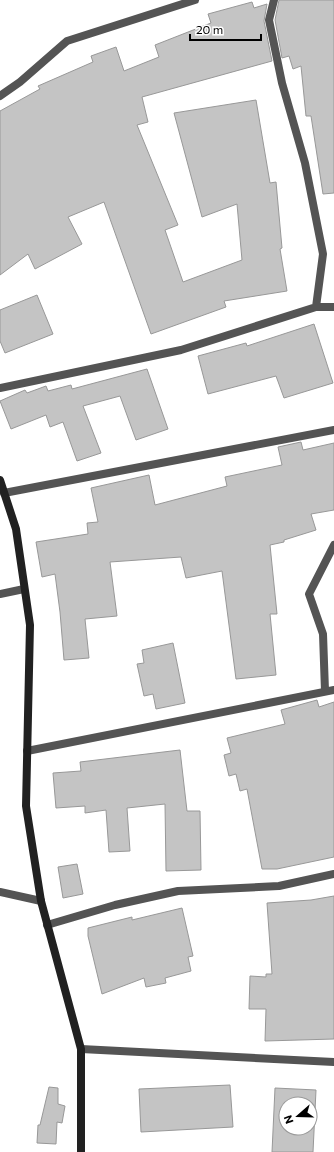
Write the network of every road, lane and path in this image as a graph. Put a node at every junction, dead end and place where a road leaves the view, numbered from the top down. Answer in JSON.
{"nodes":[{"id":1,"x":195,"y":0,"type":"edge"},
{"id":2,"x":274,"y":0,"type":"edge"},
{"id":3,"x":0,"y":96,"type":"edge"},
{"id":4,"x":316,"y":307,"type":"junction"},
{"id":5,"x":334,"y":307,"type":"edge"},
{"id":6,"x":0,"y":388,"type":"edge"},
{"id":7,"x":334,"y":430,"type":"edge"},
{"id":8,"x":0,"y":480,"type":"edge"},
{"id":9,"x":4,"y":493,"type":"junction"},
{"id":10,"x":334,"y":545,"type":"edge"},
{"id":11,"x":24,"y":589,"type":"junction"},
{"id":12,"x":0,"y":594,"type":"edge"},
{"id":13,"x":334,"y":690,"type":"edge"},
{"id":14,"x":325,"y":691,"type":"junction"},
{"id":15,"x":27,"y":751,"type":"junction"},
{"id":16,"x":334,"y":874,"type":"edge"},
{"id":17,"x":0,"y":892,"type":"edge"},
{"id":18,"x":41,"y":901,"type":"junction"},
{"id":19,"x":47,"y":925,"type":"junction"},
{"id":20,"x":81,"y":1049,"type":"junction"},
{"id":21,"x":334,"y":1062,"type":"edge"},
{"id":22,"x":81,"y":1152,"type":"edge"}],
"edges":[{"from":1,"to":3,"type":"street"},
{"from":2,"to":4,"type":"street"},
{"from":4,"to":5,"type":"street"},
{"from":4,"to":6,"type":"street"},
{"from":7,"to":9,"type":"street"},
{"from":8,"to":9,"type":"street"},
{"from":9,"to":11,"type":"street"},
{"from":10,"to":14,"type":"street"},
{"from":11,"to":12,"type":"street"},
{"from":11,"to":15,"type":"street"},
{"from":13,"to":14,"type":"street"},
{"from":14,"to":15,"type":"street"},
{"from":15,"to":18,"type":"street"},
{"from":16,"to":19,"type":"street"},
{"from":17,"to":18,"type":"street"},
{"from":18,"to":19,"type":"street"},
{"from":19,"to":20,"type":"street"},
{"from":20,"to":21,"type":"street"},
{"from":20,"to":22,"type":"street"}]}
